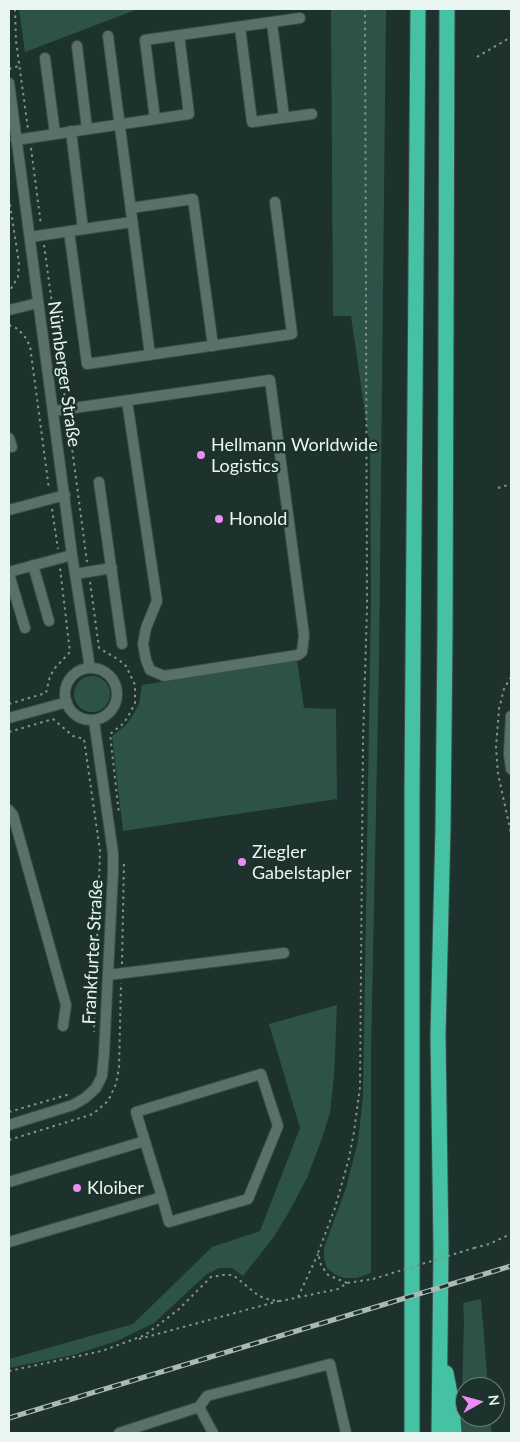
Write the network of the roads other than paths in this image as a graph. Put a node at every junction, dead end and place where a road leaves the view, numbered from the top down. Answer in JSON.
{"nodes":[{"id":1,"x":418,"y":9,"type":"edge"},
{"id":2,"x":447,"y":9,"type":"edge"},
{"id":3,"x":300,"y":18,"type":"dead end"},
{"id":4,"x":272,"y":23,"type":"junction"},
{"id":5,"x":240,"y":27,"type":"junction"},
{"id":6,"x":179,"y":35,"type":"junction"},
{"id":7,"x":108,"y":36,"type":"dead end"},
{"id":8,"x":77,"y":46,"type":"dead end"},
{"id":9,"x":45,"y":58,"type":"dead end"},
{"id":10,"x":9,"y":83,"type":"edge"},
{"id":11,"x":10,"y":103,"type":"edge"},
{"id":12,"x":312,"y":114,"type":"dead end"},
{"id":13,"x":284,"y":118,"type":"junction"},
{"id":14,"x":155,"y":119,"type":"junction"},
{"id":15,"x":120,"y":124,"type":"junction"},
{"id":16,"x":87,"y":129,"type":"junction"},
{"id":17,"x":71,"y":132,"type":"junction"},
{"id":18,"x":55,"y":134,"type":"junction"},
{"id":19,"x":16,"y":140,"type":"junction"},
{"id":20,"x":275,"y":202,"type":"dead end"},
{"id":21,"x":131,"y":208,"type":"junction"},
{"id":22,"x":132,"y":222,"type":"junction"},
{"id":23,"x":83,"y":229,"type":"junction"},
{"id":24,"x":69,"y":231,"type":"junction"},
{"id":25,"x":30,"y":237,"type":"junction"},
{"id":26,"x":38,"y":303,"type":"junction"},
{"id":27,"x":9,"y":310,"type":"edge"},
{"id":28,"x":213,"y":346,"type":"junction"},
{"id":29,"x":150,"y":355,"type":"junction"},
{"id":30,"x":127,"y":401,"type":"junction"},
{"id":31,"x":53,"y":411,"type":"junction"},
{"id":32,"x":99,"y":482,"type":"dead end"},
{"id":33,"x":65,"y":495,"type":"junction"},
{"id":34,"x":9,"y":510,"type":"edge"},
{"id":35,"x":72,"y":555,"type":"junction"},
{"id":36,"x":33,"y":565,"type":"junction"},
{"id":37,"x":112,"y":568,"type":"junction"},
{"id":38,"x":9,"y":573,"type":"edge"},
{"id":39,"x":75,"y":574,"type":"junction"},
{"id":40,"x":49,"y":621,"type":"dead end"},
{"id":41,"x":25,"y":628,"type":"dead end"},
{"id":42,"x":122,"y":644,"type":"dead end"},
{"id":43,"x":90,"y":668,"type":"junction"},
{"id":44,"x":67,"y":702,"type":"junction"},
{"id":45,"x":511,"y":716,"type":"edge"},
{"id":46,"x":9,"y":718,"type":"edge"},
{"id":47,"x":94,"y":720,"type":"junction"},
{"id":48,"x":511,"y":768,"type":"edge"},
{"id":49,"x":9,"y":810,"type":"edge"},
{"id":50,"x":284,"y":953,"type":"dead end"},
{"id":51,"x":108,"y":975,"type":"junction"},
{"id":52,"x":63,"y":1026,"type":"dead end"},
{"id":53,"x":9,"y":1124,"type":"edge"},
{"id":54,"x":145,"y":1142,"type":"junction"},
{"id":55,"x":9,"y":1182,"type":"edge"},
{"id":56,"x":162,"y":1197,"type":"junction"},
{"id":57,"x":9,"y":1242,"type":"edge"},
{"id":58,"x":440,"y":1334,"type":"junction"},
{"id":59,"x":199,"y":1407,"type":"junction"},
{"id":60,"x":119,"y":1433,"type":"edge"},
{"id":61,"x":213,"y":1433,"type":"edge"},
{"id":62,"x":346,"y":1433,"type":"edge"},
{"id":63,"x":412,"y":1433,"type":"edge"},
{"id":64,"x":439,"y":1433,"type":"edge"},
{"id":65,"x":454,"y":1433,"type":"edge"}],
"edges":[{"from":1,"to":63,"type":"highway"},
{"from":2,"to":58,"type":"highway"},
{"from":3,"to":4,"type":"street"},
{"from":4,"to":5,"type":"street"},
{"from":4,"to":13,"type":"street"},
{"from":5,"to":6,"type":"street"},
{"from":5,"to":13,"type":"street"},
{"from":6,"to":14,"type":"street"},
{"from":6,"to":14,"type":"street"},
{"from":7,"to":15,"type":"street"},
{"from":8,"to":16,"type":"street"},
{"from":9,"to":18,"type":"street"},
{"from":10,"to":11,"type":"street","name":"Nürnberger Straße"},
{"from":11,"to":19,"type":"street","name":"Nürnberger Straße"},
{"from":12,"to":13,"type":"street"},
{"from":14,"to":15,"type":"street"},
{"from":15,"to":16,"type":"street"},
{"from":15,"to":21,"type":"street"},
{"from":16,"to":17,"type":"street"},
{"from":17,"to":18,"type":"street"},
{"from":17,"to":23,"type":"street"},
{"from":18,"to":19,"type":"street"},
{"from":19,"to":25,"type":"street","name":"Nürnberger Straße"},
{"from":20,"to":28,"type":"street"},
{"from":21,"to":22,"type":"street"},
{"from":21,"to":28,"type":"street"},
{"from":22,"to":23,"type":"street"},
{"from":22,"to":29,"type":"street"},
{"from":23,"to":24,"type":"street"},
{"from":24,"to":25,"type":"street"},
{"from":24,"to":29,"type":"street"},
{"from":25,"to":26,"type":"street","name":"Nürnberger Straße"},
{"from":26,"to":27,"type":"street"},
{"from":26,"to":31,"type":"street","name":"Nürnberger Straße"},
{"from":28,"to":29,"type":"street"},
{"from":30,"to":30,"type":"street"},
{"from":30,"to":31,"type":"street"},
{"from":31,"to":33,"type":"street","name":"Nürnberger Straße"},
{"from":32,"to":37,"type":"street"},
{"from":33,"to":34,"type":"street"},
{"from":33,"to":35,"type":"street","name":"Nürnberger Straße"},
{"from":35,"to":36,"type":"street"},
{"from":35,"to":39,"type":"street","name":"Nürnberger Straße"},
{"from":36,"to":38,"type":"street"},
{"from":36,"to":40,"type":"street"},
{"from":37,"to":39,"type":"street"},
{"from":37,"to":42,"type":"street"},
{"from":38,"to":41,"type":"street"},
{"from":39,"to":43,"type":"street","name":"Nürnberger Straße"},
{"from":43,"to":44,"type":"street"},
{"from":43,"to":47,"type":"street"},
{"from":44,"to":46,"type":"street"},
{"from":44,"to":47,"type":"street"},
{"from":45,"to":48,"type":"street"},
{"from":47,"to":51,"type":"street","name":"Frankfurter Straße"},
{"from":49,"to":52,"type":"street"},
{"from":50,"to":51,"type":"street"},
{"from":51,"to":53,"type":"street","name":"Frankfurter Straße"},
{"from":54,"to":55,"type":"street"},
{"from":54,"to":56,"type":"street"},
{"from":54,"to":56,"type":"street"},
{"from":56,"to":57,"type":"street"},
{"from":58,"to":64,"type":"highway"},
{"from":58,"to":65,"type":"highway"},
{"from":59,"to":60,"type":"street"},
{"from":59,"to":61,"type":"street"},
{"from":59,"to":62,"type":"street"}]}
